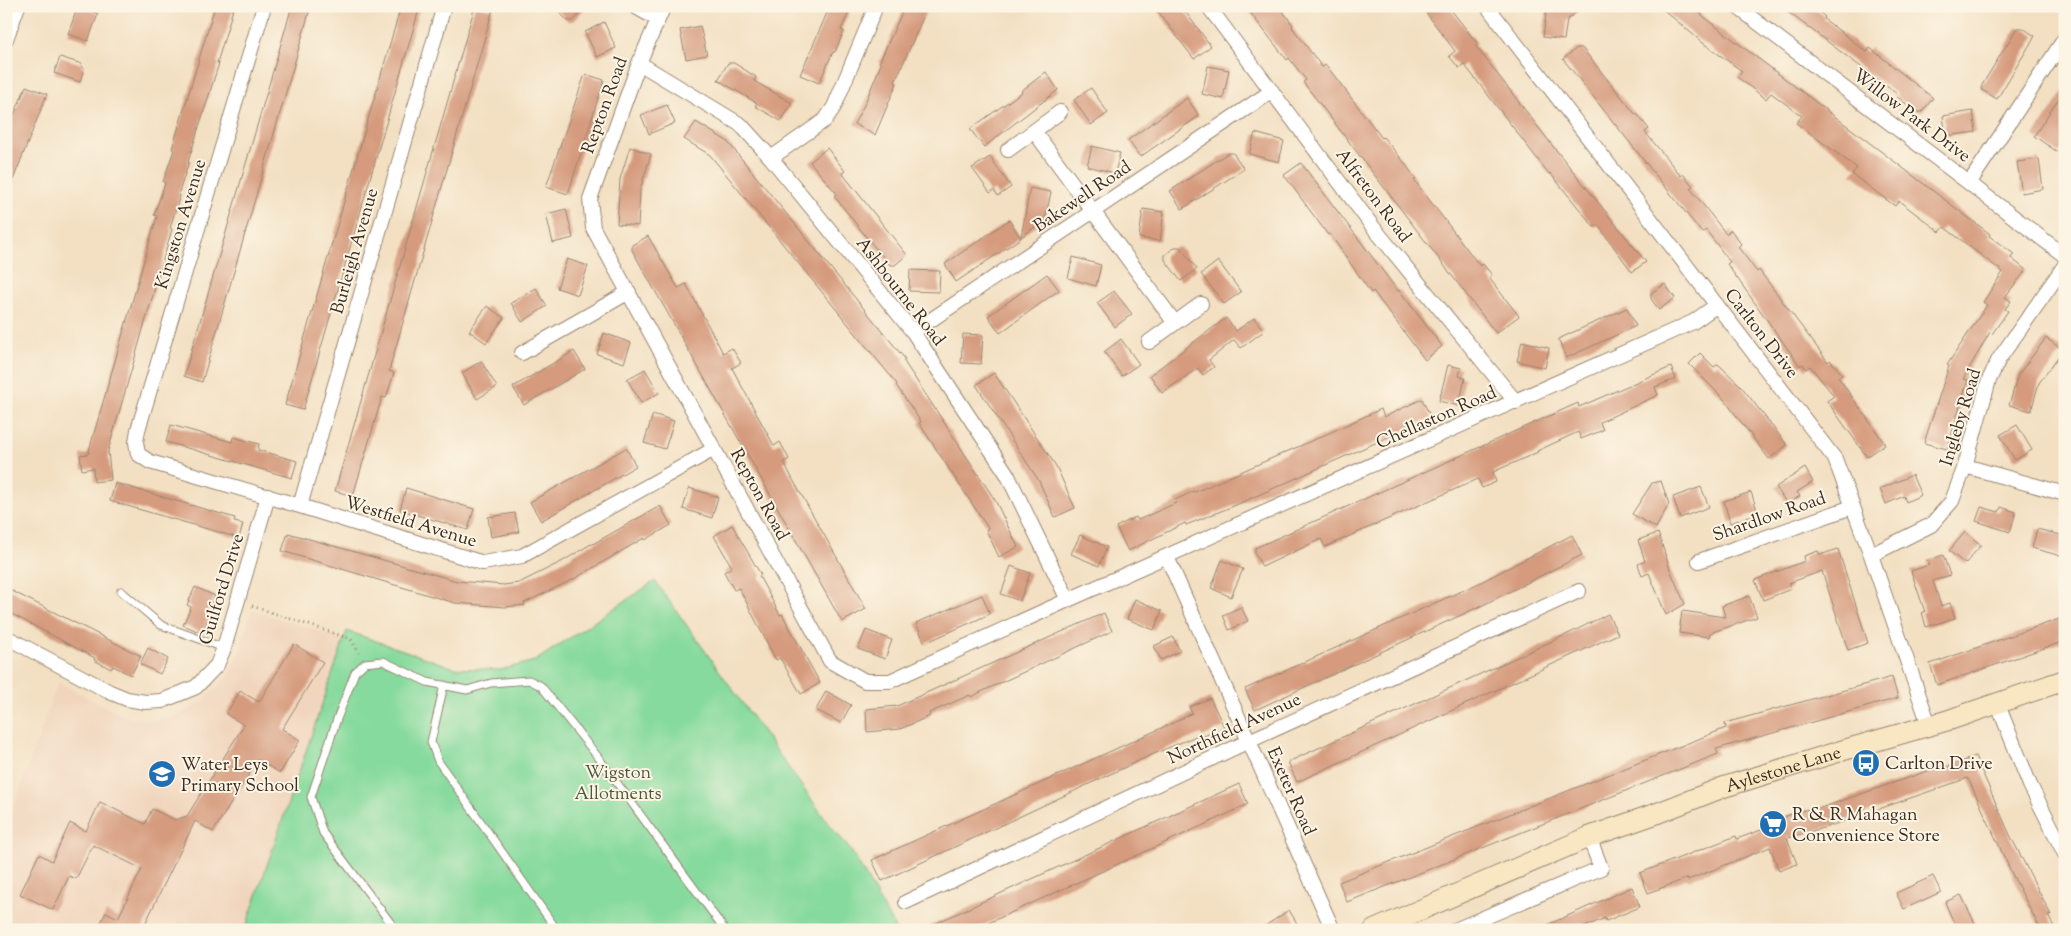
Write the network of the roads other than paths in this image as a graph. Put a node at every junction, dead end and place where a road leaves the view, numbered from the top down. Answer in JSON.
{"nodes":[{"id":1,"x":18,"y":6,"type":"edge"},
{"id":2,"x":264,"y":6,"type":"edge"},
{"id":3,"x":444,"y":6,"type":"edge"},
{"id":4,"x":634,"y":6,"type":"edge"},
{"id":5,"x":664,"y":6,"type":"edge"},
{"id":6,"x":876,"y":6,"type":"edge"},
{"id":7,"x":1208,"y":6,"type":"edge"},
{"id":8,"x":1736,"y":6,"type":"edge"},
{"id":9,"x":1494,"y":9,"type":"edge"},
{"id":10,"x":657,"y":19,"type":"junction"},
{"id":11,"x":2065,"y":38,"type":"edge"},
{"id":12,"x":6,"y":39,"type":"edge"},
{"id":13,"x":639,"y":63,"type":"junction"},
{"id":14,"x":1272,"y":91,"type":"junction"},
{"id":15,"x":1060,"y":112,"type":"dead end"},
{"id":16,"x":1034,"y":131,"type":"junction"},
{"id":17,"x":1008,"y":150,"type":"dead end"},
{"id":18,"x":770,"y":158,"type":"junction"},
{"id":19,"x":1970,"y":182,"type":"junction"},
{"id":20,"x":1093,"y":211,"type":"junction"},
{"id":21,"x":2065,"y":256,"type":"edge"},
{"id":22,"x":2065,"y":265,"type":"edge"},
{"id":23,"x":630,"y":292,"type":"junction"},
{"id":24,"x":1201,"y":304,"type":"dead end"},
{"id":25,"x":1716,"y":305,"type":"junction"},
{"id":26,"x":1175,"y":323,"type":"junction"},
{"id":27,"x":914,"y":332,"type":"junction"},
{"id":28,"x":1149,"y":342,"type":"dead end"},
{"id":29,"x":522,"y":353,"type":"dead end"},
{"id":30,"x":1516,"y":402,"type":"junction"},
{"id":31,"x":714,"y":449,"type":"junction"},
{"id":32,"x":138,"y":454,"type":"joint"},
{"id":33,"x":1965,"y":466,"type":"junction"},
{"id":34,"x":2065,"y":494,"type":"edge"},
{"id":35,"x":268,"y":496,"type":"junction"},
{"id":36,"x":300,"y":506,"type":"junction"},
{"id":37,"x":1852,"y":507,"type":"junction"},
{"id":38,"x":1871,"y":555,"type":"junction"},
{"id":39,"x":1167,"y":557,"type":"junction"},
{"id":40,"x":1699,"y":561,"type":"dead end"},
{"id":41,"x":120,"y":591,"type":"dead end"},
{"id":42,"x":1578,"y":591,"type":"dead end"},
{"id":43,"x":1068,"y":600,"type":"junction"},
{"id":44,"x":6,"y":637,"type":"edge"},
{"id":45,"x":224,"y":648,"type":"junction"},
{"id":46,"x":2065,"y":680,"type":"edge"},
{"id":47,"x":444,"y":686,"type":"junction"},
{"id":48,"x":1998,"y":704,"type":"junction"},
{"id":49,"x":1929,"y":726,"type":"junction"},
{"id":50,"x":1249,"y":741,"type":"junction"},
{"id":51,"x":1589,"y":837,"type":"junction"},
{"id":52,"x":2065,"y":854,"type":"edge"},
{"id":53,"x":906,"y":902,"type":"dead end"},
{"id":54,"x":396,"y":930,"type":"edge"},
{"id":55,"x":557,"y":930,"type":"edge"},
{"id":56,"x":725,"y":930,"type":"edge"},
{"id":57,"x":1333,"y":930,"type":"edge"},
{"id":58,"x":1374,"y":930,"type":"edge"},
{"id":59,"x":1455,"y":930,"type":"edge"}],
"edges":[{"from":1,"to":12,"type":"street"},
{"from":2,"to":32,"type":"street","name":"Kingston Avenue"},
{"from":3,"to":36,"type":"street","name":"Burleigh Avenue"},
{"from":4,"to":10,"type":"street"},
{"from":5,"to":10,"type":"street","name":"Repton Road"},
{"from":6,"to":18,"type":"street"},
{"from":7,"to":14,"type":"street","name":"Alfreton Road"},
{"from":8,"to":19,"type":"street","name":"Willow Park Drive"},
{"from":9,"to":25,"type":"street","name":"Carlton Drive"},
{"from":10,"to":13,"type":"street","name":"Repton Road"},
{"from":11,"to":19,"type":"street"},
{"from":13,"to":18,"type":"street","name":"Ashbourne Road"},
{"from":13,"to":23,"type":"street","name":"Repton Road"},
{"from":14,"to":20,"type":"street","name":"Bakewell Road"},
{"from":14,"to":30,"type":"street","name":"Alfreton Road"},
{"from":15,"to":16,"type":"street"},
{"from":16,"to":17,"type":"street"},
{"from":16,"to":20,"type":"street"},
{"from":18,"to":27,"type":"street","name":"Ashbourne Road"},
{"from":19,"to":21,"type":"street","name":"Willow Park Drive"},
{"from":20,"to":26,"type":"street"},
{"from":20,"to":27,"type":"street","name":"Bakewell Road"},
{"from":22,"to":33,"type":"street","name":"Ingleby Road"},
{"from":23,"to":29,"type":"street"},
{"from":23,"to":31,"type":"street","name":"Repton Road"},
{"from":24,"to":26,"type":"street"},
{"from":25,"to":30,"type":"street","name":"Chellaston Road"},
{"from":25,"to":37,"type":"street","name":"Carlton Drive"},
{"from":26,"to":28,"type":"street"},
{"from":27,"to":43,"type":"street","name":"Ashbourne Road"},
{"from":30,"to":39,"type":"street","name":"Chellaston Road"},
{"from":31,"to":36,"type":"street","name":"Westfield Avenue"},
{"from":31,"to":43,"type":"street","name":"Repton Road"},
{"from":32,"to":35,"type":"street","name":"Westfield Avenue"},
{"from":33,"to":34,"type":"street"},
{"from":33,"to":38,"type":"street","name":"Ingleby Road"},
{"from":35,"to":36,"type":"street","name":"Westfield Avenue"},
{"from":35,"to":45,"type":"street","name":"Guilford Drive"},
{"from":37,"to":38,"type":"street","name":"Carlton Drive"},
{"from":37,"to":40,"type":"street","name":"Shardlow Road"},
{"from":38,"to":49,"type":"street","name":"Carlton Drive"},
{"from":39,"to":43,"type":"street","name":"Repton Road"},
{"from":39,"to":50,"type":"street","name":"Exeter Road"},
{"from":41,"to":45,"type":"lane"},
{"from":42,"to":50,"type":"street","name":"Northfield Avenue"},
{"from":44,"to":45,"type":"street","name":"Guilford Drive"},
{"from":46,"to":48,"type":"main road","name":"Aylestone Lane"},
{"from":47,"to":54,"type":"lane"},
{"from":47,"to":55,"type":"lane"},
{"from":47,"to":56,"type":"lane"},
{"from":48,"to":49,"type":"main road","name":"Aylestone Lane"},
{"from":48,"to":52,"type":"street"},
{"from":49,"to":51,"type":"main road","name":"Aylestone Lane"},
{"from":50,"to":53,"type":"street","name":"Northfield Avenue"},
{"from":50,"to":57,"type":"street","name":"Exeter Road"},
{"from":51,"to":58,"type":"main road","name":"Aylestone Lane"},
{"from":51,"to":59,"type":"street"}]}
